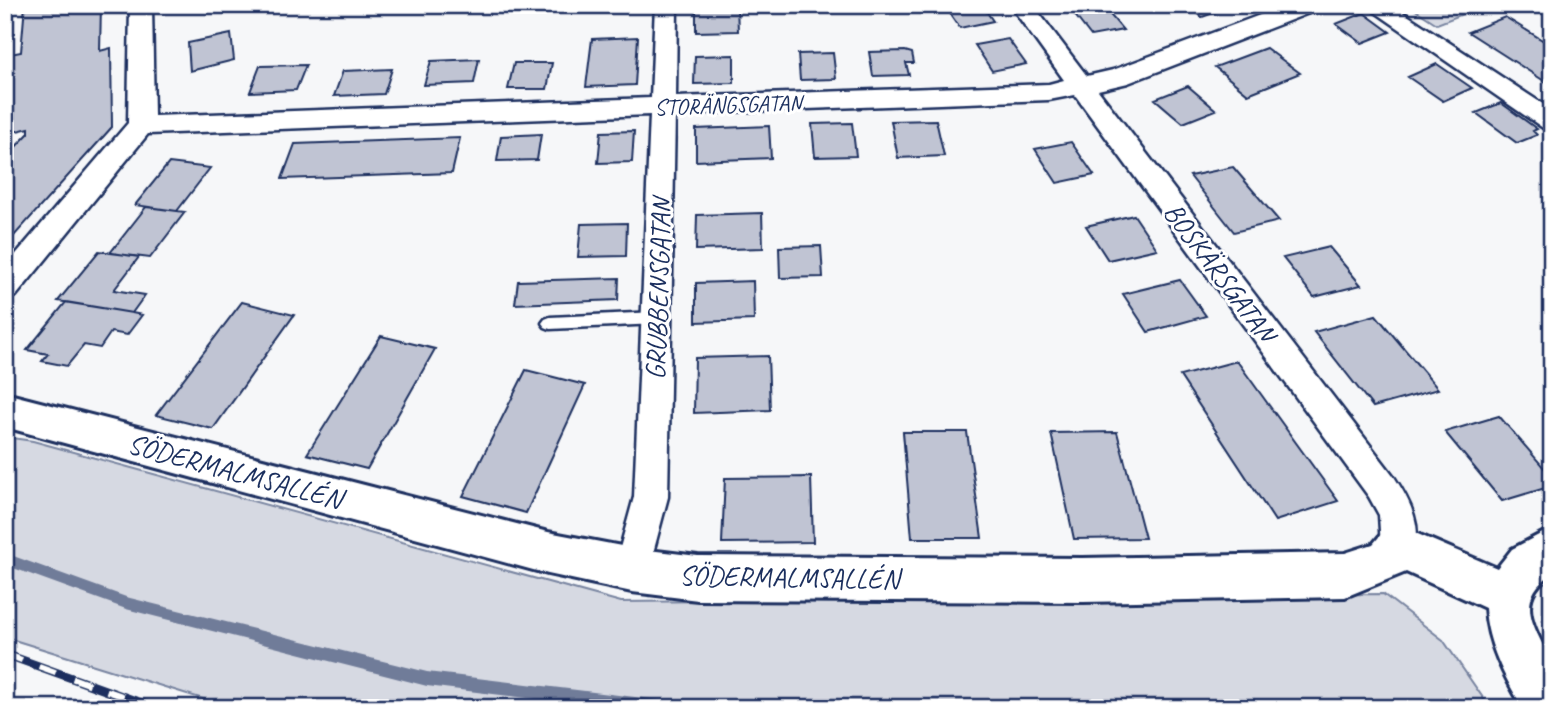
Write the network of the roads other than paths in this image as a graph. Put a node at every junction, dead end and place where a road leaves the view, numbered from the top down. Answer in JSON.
{"nodes":[{"id":1,"x":141,"y":5,"type":"edge"},
{"id":2,"x":666,"y":5,"type":"edge"},
{"id":3,"x":1020,"y":5,"type":"edge"},
{"id":4,"x":1376,"y":5,"type":"edge"},
{"id":5,"x":1301,"y":8,"type":"dead end"},
{"id":6,"x":1080,"y":86,"type":"junction"},
{"id":7,"x":662,"y":108,"type":"junction"},
{"id":8,"x":1552,"y":122,"type":"edge"},
{"id":9,"x":141,"y":125,"type":"junction"},
{"id":10,"x":5,"y":288,"type":"edge"},
{"id":11,"x":657,"y":318,"type":"junction"},
{"id":12,"x":551,"y":323,"type":"dead end"},
{"id":13,"x":5,"y":410,"type":"edge"},
{"id":14,"x":1399,"y":547,"type":"junction"},
{"id":15,"x":1552,"y":549,"type":"edge"},
{"id":16,"x":632,"y":570,"type":"junction"},
{"id":17,"x":1508,"y":596,"type":"junction"},
{"id":18,"x":1552,"y":708,"type":"edge"}],
"edges":[{"from":1,"to":9,"type":"street"},
{"from":2,"to":7,"type":"street","name":"GRUBBENSGATAN"},
{"from":3,"to":6,"type":"street","name":"BOSKÄRSGATAN"},
{"from":4,"to":8,"type":"street"},
{"from":5,"to":6,"type":"street","name":"STORÄNGSGATAN"},
{"from":6,"to":7,"type":"street","name":"STORÄNGSGATAN"},
{"from":6,"to":14,"type":"street","name":"BOSKÄRSGATAN"},
{"from":7,"to":9,"type":"street","name":"STORÄNGSGATAN"},
{"from":7,"to":11,"type":"street","name":"GRUBBENSGATAN"},
{"from":9,"to":10,"type":"street"},
{"from":11,"to":12,"type":"lane"},
{"from":11,"to":16,"type":"street","name":"GRUBBENSGATAN"},
{"from":13,"to":16,"type":"street","name":"SÖDERMALMSALLÉN"},
{"from":14,"to":16,"type":"street","name":"SÖDERMALMSALLÉN"},
{"from":14,"to":17,"type":"street"},
{"from":15,"to":17,"type":"street"},
{"from":17,"to":18,"type":"street"}]}
